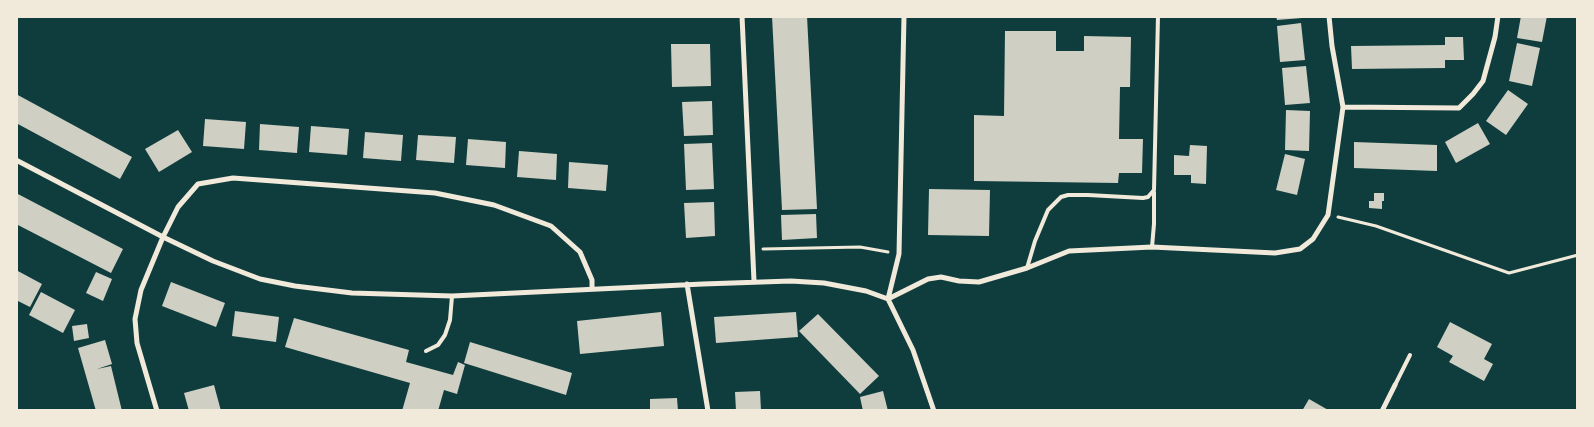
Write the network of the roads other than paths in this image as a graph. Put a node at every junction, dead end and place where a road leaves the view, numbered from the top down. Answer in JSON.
{"nodes":[{"id":1,"x":742,"y":16,"type":"edge"},
{"id":2,"x":904,"y":16,"type":"edge"},
{"id":3,"x":1158,"y":16,"type":"edge"},
{"id":4,"x":1329,"y":16,"type":"edge"},
{"id":5,"x":1498,"y":16,"type":"edge"},
{"id":6,"x":1343,"y":107,"type":"junction"},
{"id":7,"x":16,"y":160,"type":"edge"},
{"id":8,"x":1154,"y":190,"type":"junction"},
{"id":9,"x":163,"y":237,"type":"junction"},
{"id":10,"x":1152,"y":247,"type":"junction"},
{"id":11,"x":1027,"y":268,"type":"junction"},
{"id":12,"x":754,"y":282,"type":"junction"},
{"id":13,"x":688,"y":284,"type":"junction"},
{"id":14,"x":592,"y":290,"type":"junction"},
{"id":15,"x":452,"y":296,"type":"junction"},
{"id":16,"x":888,"y":298,"type":"junction"},
{"id":17,"x":426,"y":351,"type":"dead end"},
{"id":18,"x":1410,"y":355,"type":"dead end"},
{"id":19,"x":1395,"y":384,"type":"joint"},
{"id":20,"x":157,"y":411,"type":"edge"},
{"id":21,"x":708,"y":411,"type":"edge"},
{"id":22,"x":934,"y":411,"type":"edge"},
{"id":23,"x":1382,"y":411,"type":"edge"}],
"edges":[{"from":1,"to":12,"type":"street"},
{"from":2,"to":16,"type":"street"},
{"from":3,"to":8,"type":"lane"},
{"from":4,"to":6,"type":"street"},
{"from":5,"to":6,"type":"street"},
{"from":6,"to":10,"type":"street"},
{"from":7,"to":9,"type":"street"},
{"from":8,"to":10,"type":"lane"},
{"from":8,"to":11,"type":"lane"},
{"from":9,"to":14,"type":"street"},
{"from":9,"to":15,"type":"street"},
{"from":9,"to":20,"type":"street"},
{"from":10,"to":11,"type":"street"},
{"from":11,"to":16,"type":"street"},
{"from":12,"to":13,"type":"street"},
{"from":12,"to":16,"type":"street"},
{"from":13,"to":14,"type":"street"},
{"from":13,"to":21,"type":"street"},
{"from":14,"to":15,"type":"street"},
{"from":15,"to":17,"type":"lane"},
{"from":16,"to":22,"type":"street"},
{"from":18,"to":19,"type":"lane"},
{"from":19,"to":23,"type":"street"}]}
